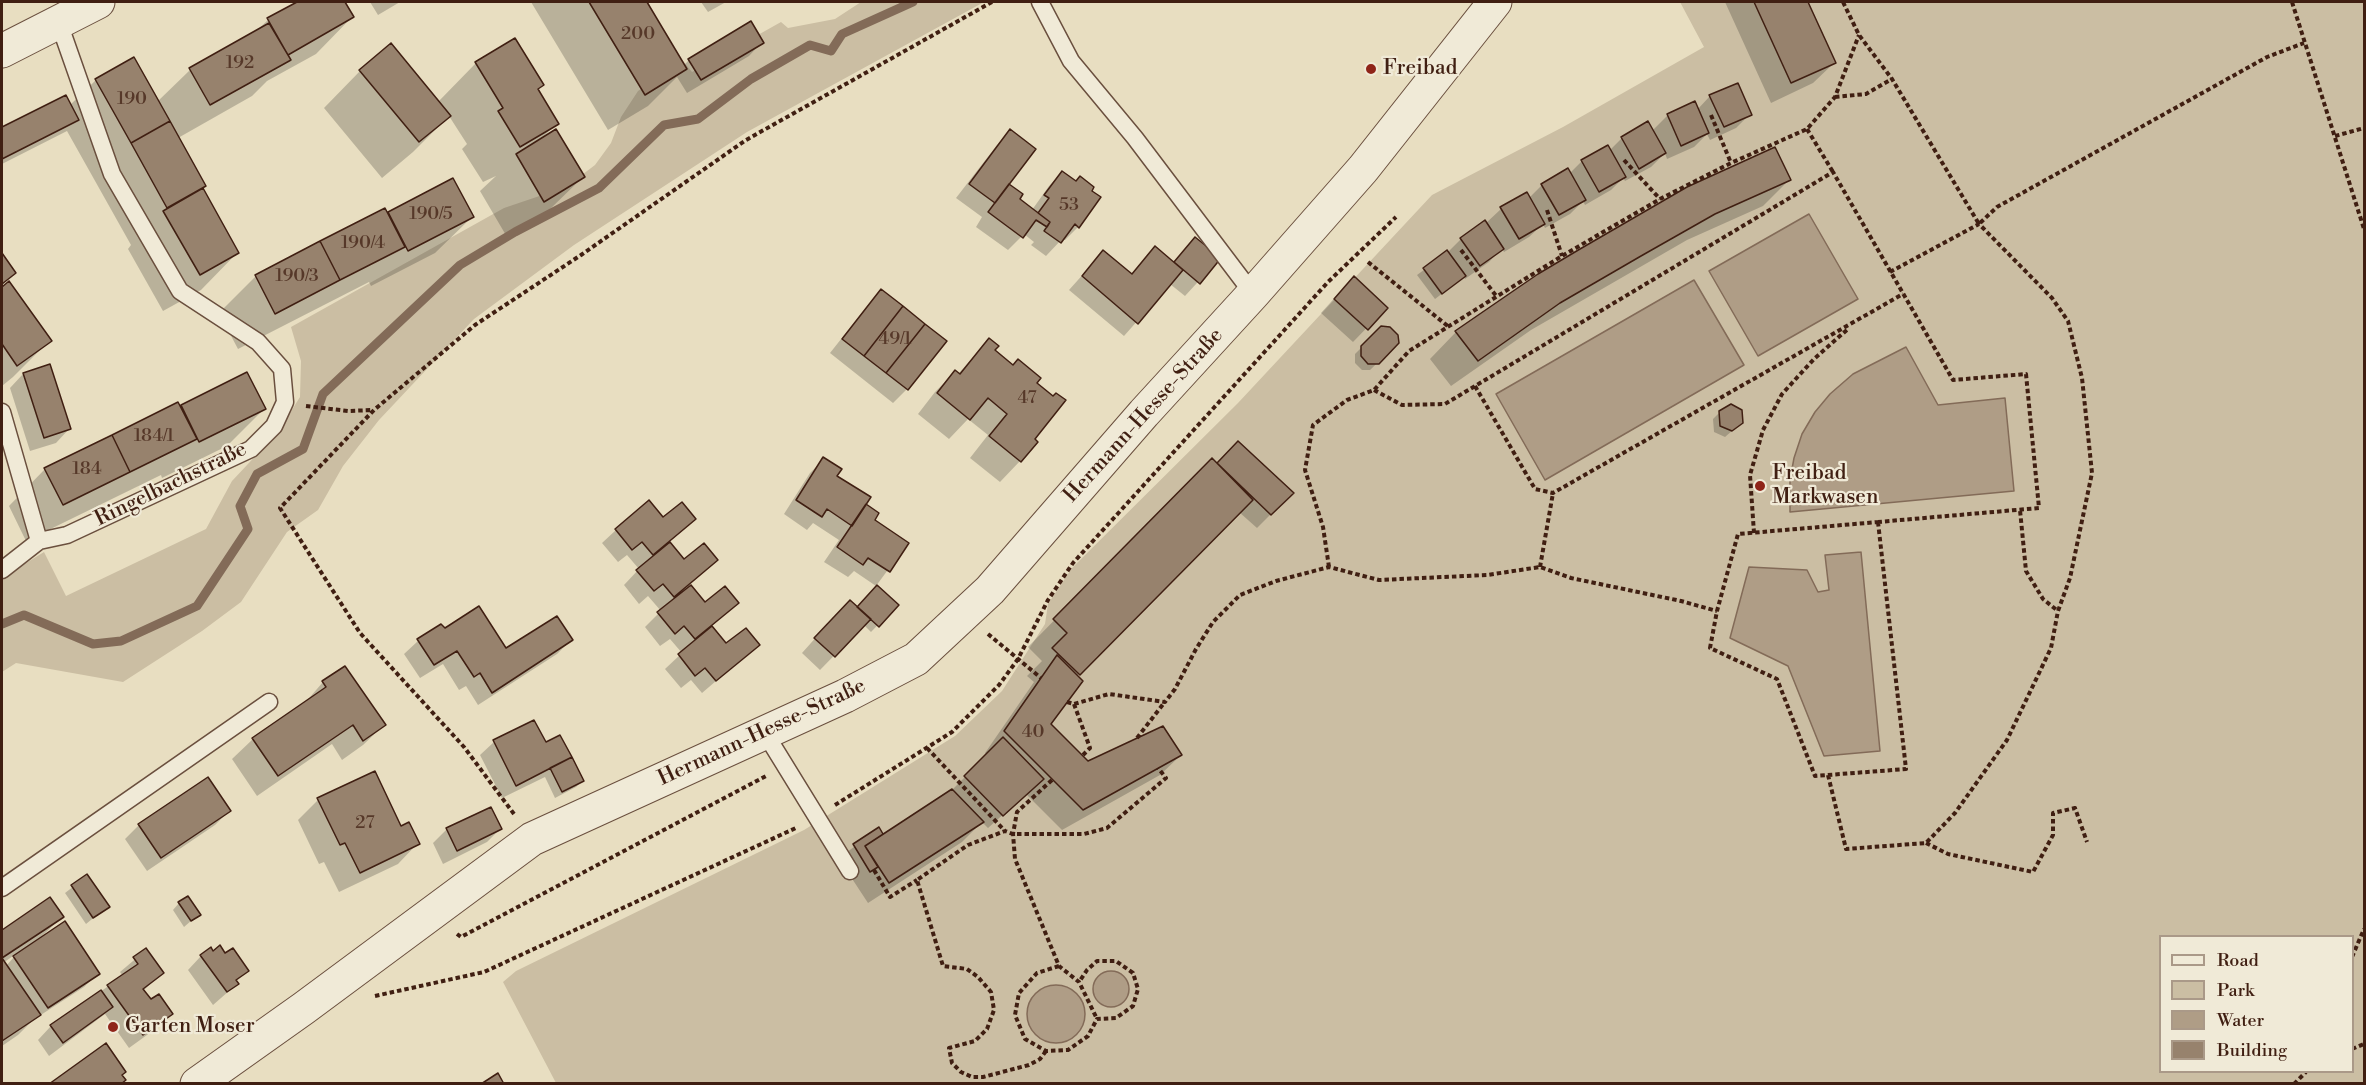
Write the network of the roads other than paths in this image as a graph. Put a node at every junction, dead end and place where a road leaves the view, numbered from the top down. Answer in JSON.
{"nodes":[{"id":1,"x":98,"y":2,"type":"edge"},
{"id":2,"x":1040,"y":2,"type":"edge"},
{"id":3,"x":1495,"y":2,"type":"edge"},
{"id":4,"x":58,"y":23,"type":"junction"},
{"id":5,"x":2,"y":51,"type":"edge"},
{"id":6,"x":1253,"y":294,"type":"junction"},
{"id":7,"x":2,"y":412,"type":"edge"},
{"id":8,"x":39,"y":541,"type":"junction"},
{"id":9,"x":2,"y":570,"type":"edge"},
{"id":10,"x":269,"y":702,"type":"dead end"},
{"id":11,"x":765,"y":733,"type":"junction"},
{"id":12,"x":850,"y":871,"type":"dead end"},
{"id":13,"x":2,"y":888,"type":"edge"},
{"id":14,"x":197,"y":1083,"type":"edge"}],
"edges":[{"from":1,"to":4,"type":"street"},
{"from":2,"to":6,"type":"lane"},
{"from":3,"to":6,"type":"street","name":"Hermann-Hesse-Straße"},
{"from":4,"to":5,"type":"street"},
{"from":4,"to":8,"type":"lane","name":"Ringelbachstraße"},
{"from":6,"to":11,"type":"street","name":"Hermann-Hesse-Straße"},
{"from":7,"to":8,"type":"lane"},
{"from":8,"to":9,"type":"lane"},
{"from":10,"to":13,"type":"lane"},
{"from":11,"to":12,"type":"lane"},
{"from":11,"to":14,"type":"street","name":"Hermann-Hesse-Straße"}]}
